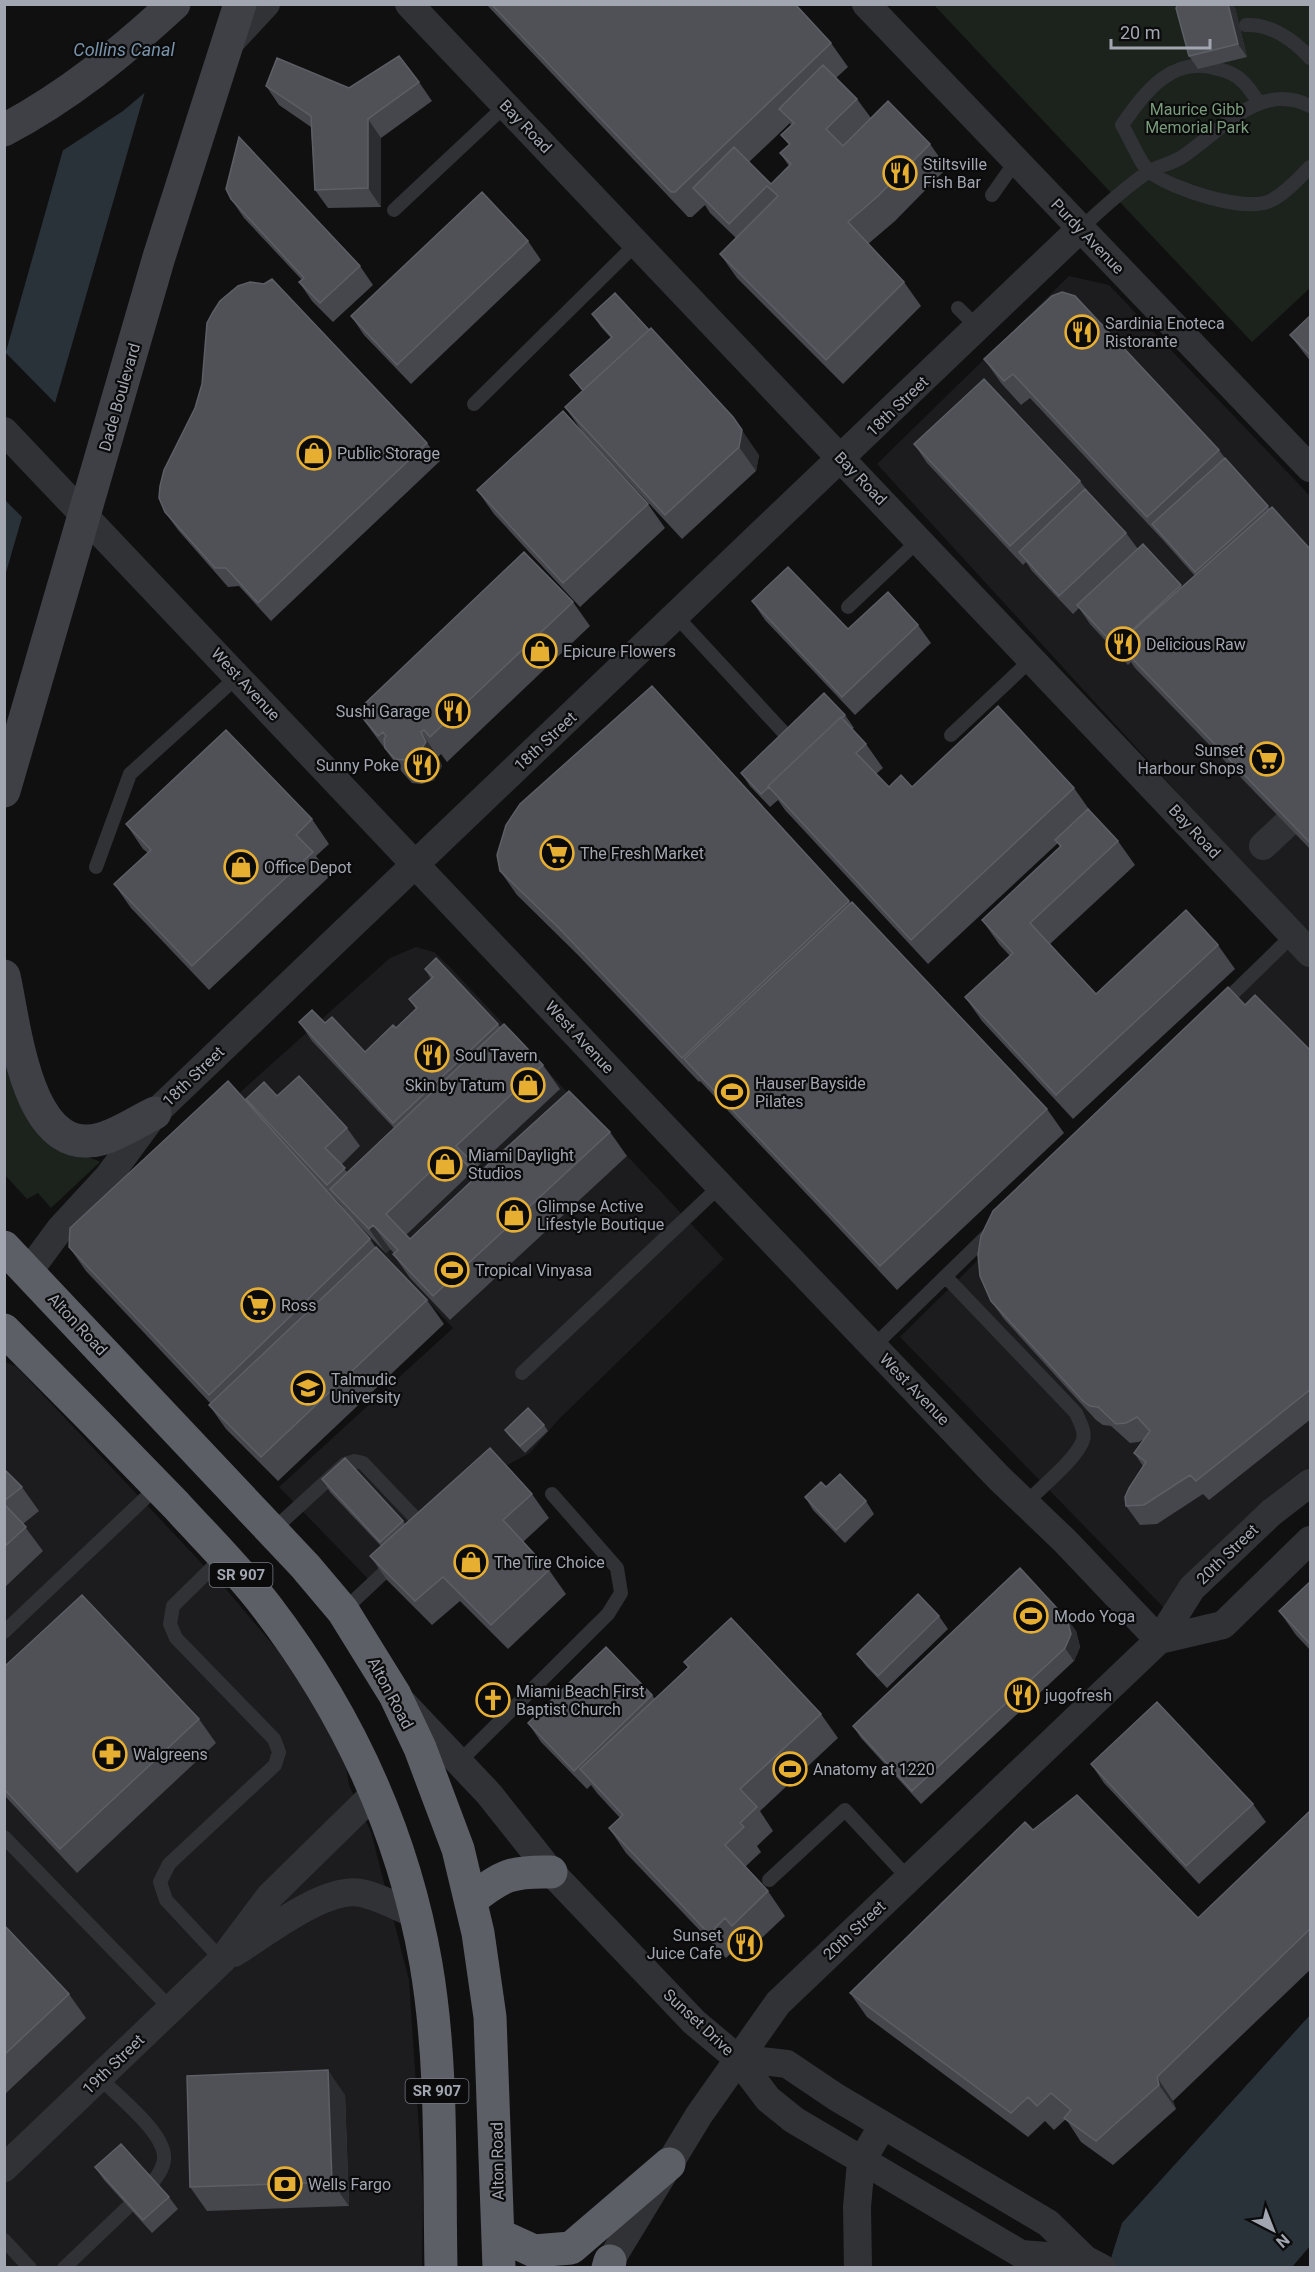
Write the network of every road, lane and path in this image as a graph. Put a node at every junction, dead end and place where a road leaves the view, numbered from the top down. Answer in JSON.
{"nodes":[{"id":1,"x":174,"y":4,"type":"edge"},
{"id":2,"x":240,"y":4,"type":"edge"},
{"id":3,"x":266,"y":4,"type":"edge"},
{"id":4,"x":409,"y":4,"type":"edge"},
{"id":5,"x":866,"y":4,"type":"edge"},
{"id":6,"x":1246,"y":25,"type":"dead end"},
{"id":7,"x":224,"y":50,"type":"junction"},
{"id":8,"x":1311,"y":58,"type":"edge"},
{"id":9,"x":1259,"y":103,"type":"junction"},
{"id":10,"x":506,"y":105,"type":"junction"},
{"id":11,"x":1311,"y":106,"type":"edge"},
{"id":12,"x":4,"y":130,"type":"edge"},
{"id":13,"x":1016,"y":161,"type":"junction"},
{"id":14,"x":1311,"y":167,"type":"edge"},
{"id":15,"x":1149,"y":172,"type":"junction"},
{"id":16,"x":992,"y":195,"type":"dead end"},
{"id":17,"x":394,"y":210,"type":"dead end"},
{"id":18,"x":1080,"y":228,"type":"junction"},
{"id":19,"x":637,"y":243,"type":"junction"},
{"id":20,"x":958,"y":308,"type":"dead end"},
{"id":21,"x":978,"y":328,"type":"junction"},
{"id":22,"x":474,"y":404,"type":"dead end"},
{"id":23,"x":4,"y":430,"type":"edge"},
{"id":24,"x":842,"y":458,"type":"junction"},
{"id":25,"x":1311,"y":468,"type":"edge"},
{"id":26,"x":87,"y":514,"type":"junction"},
{"id":27,"x":919,"y":540,"type":"junction"},
{"id":28,"x":848,"y":607,"type":"dead end"},
{"id":29,"x":676,"y":617,"type":"junction"},
{"id":30,"x":1032,"y":660,"type":"junction"},
{"id":31,"x":238,"y":675,"type":"junction"},
{"id":32,"x":786,"y":735,"type":"edge"},
{"id":33,"x":951,"y":735,"type":"dead end"},
{"id":34,"x":4,"y":791,"type":"edge"},
{"id":35,"x":1311,"y":802,"type":"edge"},
{"id":36,"x":1263,"y":846,"type":"dead end"},
{"id":37,"x":416,"y":864,"type":"junction"},
{"id":38,"x":96,"y":867,"type":"dead end"},
{"id":39,"x":1302,"y":944,"type":"edge"},
{"id":40,"x":4,"y":976,"type":"edge"},
{"id":41,"x":1210,"y":1016,"type":"edge"},
{"id":42,"x":155,"y":1113,"type":"junction"},
{"id":43,"x":720,"y":1186,"type":"junction"},
{"id":44,"x":1001,"y":1222,"type":"edge"},
{"id":45,"x":4,"y":1247,"type":"edge"},
{"id":46,"x":29,"y":1271,"type":"junction"},
{"id":47,"x":946,"y":1277,"type":"junction"},
{"id":48,"x":4,"y":1330,"type":"edge"},
{"id":49,"x":874,"y":1346,"type":"junction"},
{"id":50,"x":522,"y":1373,"type":"dead end"},
{"id":51,"x":1311,"y":1483,"type":"edge"},
{"id":52,"x":158,"y":1486,"type":"junction"},
{"id":53,"x":552,"y":1494,"type":"dead end"},
{"id":54,"x":1026,"y":1503,"type":"junction"},
{"id":55,"x":273,"y":1530,"type":"junction"},
{"id":56,"x":1311,"y":1540,"type":"edge"},
{"id":57,"x":419,"y":1541,"type":"edge"},
{"id":58,"x":224,"y":1556,"type":"junction"},
{"id":59,"x":401,"y":1557,"type":"edge"},
{"id":60,"x":343,"y":1611,"type":"junction"},
{"id":61,"x":4,"y":1632,"type":"edge"},
{"id":62,"x":1159,"y":1640,"type":"junction"},
{"id":63,"x":395,"y":1695,"type":"junction"},
{"id":64,"x":459,"y":1762,"type":"junction"},
{"id":65,"x":376,"y":1792,"type":"junction"},
{"id":66,"x":4,"y":1837,"type":"edge"},
{"id":67,"x":551,"y":1872,"type":"junction"},
{"id":68,"x":909,"y":1878,"type":"junction"},
{"id":69,"x":769,"y":1880,"type":"dead end"},
{"id":70,"x":471,"y":1900,"type":"junction"},
{"id":71,"x":416,"y":1915,"type":"junction"},
{"id":72,"x":222,"y":1960,"type":"junction"},
{"id":73,"x":170,"y":2008,"type":"junction"},
{"id":74,"x":737,"y":2058,"type":"junction"},
{"id":75,"x":99,"y":2077,"type":"junction"},
{"id":76,"x":883,"y":2125,"type":"junction"},
{"id":77,"x":861,"y":2162,"type":"junction"},
{"id":78,"x":669,"y":2164,"type":"junction"},
{"id":79,"x":4,"y":2168,"type":"edge"},
{"id":80,"x":153,"y":2182,"type":"edge"},
{"id":81,"x":1000,"y":2194,"type":"junction"},
{"id":82,"x":129,"y":2206,"type":"edge"},
{"id":83,"x":978,"y":2229,"type":"junction"},
{"id":84,"x":499,"y":2235,"type":"junction"},
{"id":85,"x":4,"y":2240,"type":"edge"},
{"id":86,"x":1093,"y":2263,"type":"edge"},
{"id":87,"x":608,"y":2265,"type":"edge"},
{"id":88,"x":30,"y":2268,"type":"edge"},
{"id":89,"x":64,"y":2268,"type":"edge"},
{"id":90,"x":441,"y":2268,"type":"edge"},
{"id":91,"x":499,"y":2268,"type":"edge"},
{"id":92,"x":858,"y":2268,"type":"edge"}],
"edges":[{"from":1,"to":12,"type":"main road"},
{"from":2,"to":7,"type":"main road","name":"Dade Boulevard"},
{"from":3,"to":7,"type":"street"},
{"from":4,"to":10,"type":"street","name":"Bay Road"},
{"from":5,"to":13,"type":"street","name":"Purdy Avenue"},
{"from":6,"to":8,"type":"lane"},
{"from":7,"to":26,"type":"main road","name":"Dade Boulevard"},
{"from":9,"to":11,"type":"lane"},
{"from":9,"to":15,"type":"lane"},
{"from":9,"to":15,"type":"lane"},
{"from":10,"to":17,"type":"lane"},
{"from":10,"to":19,"type":"street","name":"Bay Road"},
{"from":13,"to":16,"type":"lane"},
{"from":13,"to":18,"type":"street","name":"Purdy Avenue"},
{"from":14,"to":15,"type":"lane"},
{"from":15,"to":18,"type":"lane"},
{"from":18,"to":21,"type":"street","name":"18th Street"},
{"from":18,"to":25,"type":"street","name":"Purdy Avenue"},
{"from":19,"to":22,"type":"lane"},
{"from":19,"to":24,"type":"street","name":"Bay Road"},
{"from":20,"to":21,"type":"lane"},
{"from":21,"to":24,"type":"street","name":"18th Street"},
{"from":23,"to":26,"type":"street","name":"West Avenue"},
{"from":24,"to":27,"type":"street","name":"Bay Road"},
{"from":24,"to":29,"type":"street","name":"18th Street"},
{"from":26,"to":31,"type":"street","name":"West Avenue"},
{"from":26,"to":34,"type":"main road","name":"Dade Boulevard"},
{"from":27,"to":28,"type":"lane"},
{"from":27,"to":30,"type":"street","name":"Bay Road"},
{"from":29,"to":32,"type":"lane"},
{"from":29,"to":37,"type":"street","name":"18th Street"},
{"from":30,"to":33,"type":"lane"},
{"from":30,"to":39,"type":"street","name":"Bay Road"},
{"from":31,"to":37,"type":"street","name":"West Avenue"},
{"from":31,"to":38,"type":"lane"},
{"from":35,"to":36,"type":"street"},
{"from":37,"to":42,"type":"street","name":"18th Street"},
{"from":37,"to":43,"type":"street","name":"West Avenue"},
{"from":39,"to":41,"type":"lane"},
{"from":40,"to":42,"type":"main road"},
{"from":42,"to":46,"type":"street","name":"18th Street"},
{"from":43,"to":49,"type":"street","name":"West Avenue"},
{"from":43,"to":50,"type":"lane"},
{"from":44,"to":47,"type":"lane"},
{"from":45,"to":46,"type":"highway","name":"Alton Road","number":"SR 907"},
{"from":46,"to":55,"type":"highway","name":"Alton Road","number":"SR 907"},
{"from":47,"to":49,"type":"lane"},
{"from":47,"to":54,"type":"lane"},
{"from":48,"to":52,"type":"highway","number":"SR 907"},
{"from":49,"to":54,"type":"street","name":"West Avenue"},
{"from":51,"to":62,"type":"street","name":"20th Street"},
{"from":52,"to":58,"type":"highway","number":"SR 907"},
{"from":52,"to":61,"type":"lane"},
{"from":53,"to":64,"type":"lane"},
{"from":54,"to":62,"type":"street","name":"West Avenue"},
{"from":55,"to":57,"type":"lane"},
{"from":55,"to":60,"type":"highway","name":"Alton Road","number":"SR 907"},
{"from":56,"to":62,"type":"street"},
{"from":58,"to":65,"type":"highway","number":"SR 907"},
{"from":58,"to":72,"type":"lane"},
{"from":59,"to":60,"type":"lane"},
{"from":60,"to":63,"type":"highway","name":"Alton Road","number":"SR 907"},
{"from":62,"to":68,"type":"street","name":"20th Street"},
{"from":63,"to":64,"type":"street","name":"Sunset Drive"},
{"from":63,"to":70,"type":"highway","name":"Alton Road","number":"SR 907"},
{"from":64,"to":67,"type":"street","name":"Sunset Drive"},
{"from":65,"to":71,"type":"highway","number":"SR 907"},
{"from":65,"to":72,"type":"street","name":"19th Street"},
{"from":66,"to":73,"type":"lane"},
{"from":67,"to":70,"type":"highway"},
{"from":67,"to":74,"type":"street","name":"Sunset Drive"},
{"from":68,"to":69,"type":"lane"},
{"from":68,"to":74,"type":"street","name":"20th Street"},
{"from":70,"to":84,"type":"highway","name":"Alton Road","number":"SR 907"},
{"from":71,"to":72,"type":"street","name":"19th Street"},
{"from":71,"to":90,"type":"highway","number":"SR 907"},
{"from":72,"to":73,"type":"street","name":"19th Street"},
{"from":73,"to":75,"type":"street","name":"19th Street"},
{"from":74,"to":76,"type":"street"},
{"from":74,"to":77,"type":"street","name":"Sunset Drive"},
{"from":74,"to":78,"type":"street","name":"20th Street"},
{"from":75,"to":79,"type":"street","name":"19th Street"},
{"from":75,"to":80,"type":"lane"},
{"from":76,"to":77,"type":"street"},
{"from":76,"to":81,"type":"street"},
{"from":77,"to":83,"type":"street","name":"Sunset Drive"},
{"from":77,"to":92,"type":"street"},
{"from":78,"to":84,"type":"highway"},
{"from":78,"to":87,"type":"street","name":"20th Street"},
{"from":81,"to":83,"type":"street"},
{"from":81,"to":86,"type":"street"},
{"from":82,"to":89,"type":"lane"},
{"from":83,"to":86,"type":"street","name":"Sunset Drive"},
{"from":84,"to":91,"type":"highway","name":"Alton Road","number":"SR 907"},
{"from":85,"to":88,"type":"lane"}]}
